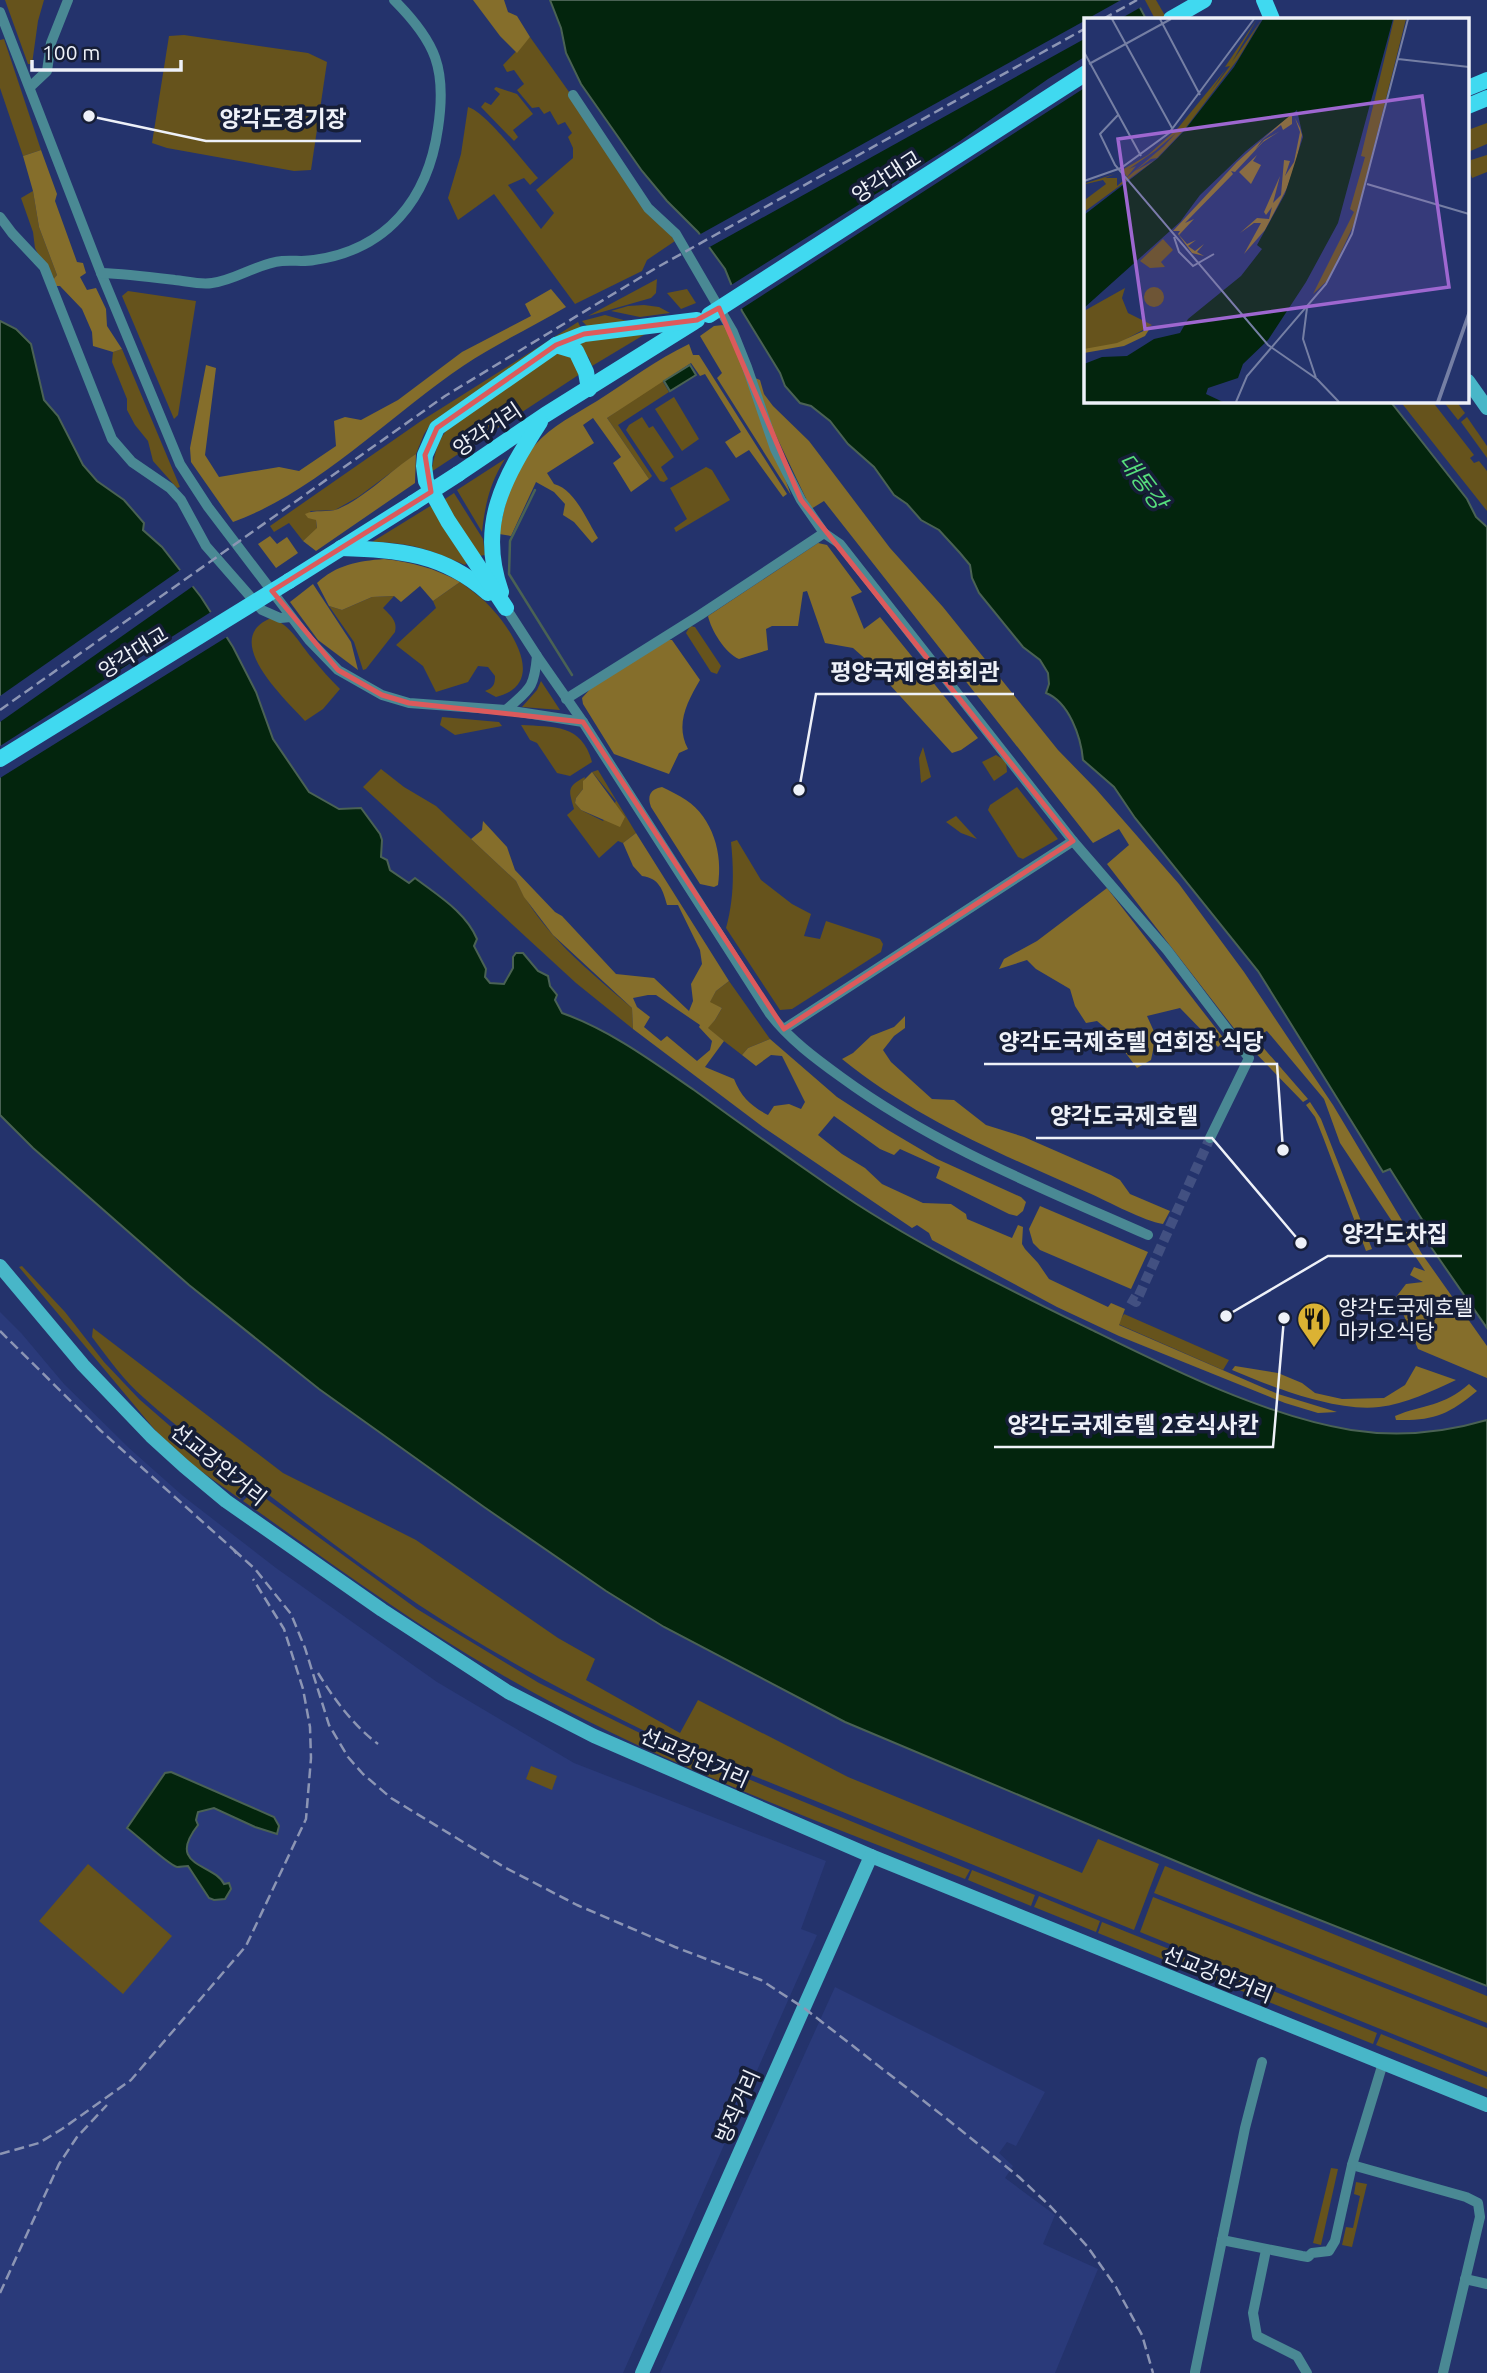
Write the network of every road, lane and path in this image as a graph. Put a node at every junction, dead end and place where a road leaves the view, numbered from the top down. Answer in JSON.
{"nodes":[{"id":1,"x":68,"y":0,"type":"edge"},
{"id":2,"x":394,"y":0,"type":"edge"},
{"id":3,"x":1204,"y":0,"type":"edge"},
{"id":4,"x":1264,"y":0,"type":"edge"},
{"id":5,"x":0,"y":12,"type":"edge"},
{"id":6,"x":1173,"y":18,"type":"edge"},
{"id":7,"x":1272,"y":18,"type":"edge"},
{"id":8,"x":1084,"y":74,"type":"edge"},
{"id":9,"x":1487,"y":80,"type":"edge"},
{"id":10,"x":30,"y":87,"type":"junction"},
{"id":11,"x":1470,"y":87,"type":"edge"},
{"id":12,"x":573,"y":95,"type":"dead end"},
{"id":13,"x":1487,"y":98,"type":"edge"},
{"id":14,"x":1470,"y":105,"type":"edge"},
{"id":15,"x":0,"y":217,"type":"edge"},
{"id":16,"x":101,"y":273,"type":"junction"},
{"id":17,"x":703,"y":317,"type":"junction"},
{"id":18,"x":556,"y":345,"type":"junction"},
{"id":19,"x":1470,"y":384,"type":"edge"},
{"id":20,"x":589,"y":388,"type":"junction"},
{"id":21,"x":1487,"y":408,"type":"edge"},
{"id":22,"x":545,"y":415,"type":"junction"},
{"id":23,"x":824,"y":533,"type":"junction"},
{"id":24,"x":341,"y":548,"type":"junction"},
{"id":25,"x":289,"y":581,"type":"joint"},
{"id":26,"x":506,"y":608,"type":"junction"},
{"id":27,"x":292,"y":617,"type":"junction"},
{"id":28,"x":537,"y":656,"type":"junction"},
{"id":29,"x":566,"y":699,"type":"junction"},
{"id":30,"x":506,"y":710,"type":"junction"},
{"id":31,"x":583,"y":722,"type":"junction"},
{"id":32,"x":0,"y":760,"type":"edge"},
{"id":33,"x":1073,"y":841,"type":"junction"},
{"id":34,"x":783,"y":1029,"type":"junction"},
{"id":35,"x":1210,"y":1138,"type":"tunnel mouth"},
{"id":36,"x":1148,"y":1235,"type":"dead end"},
{"id":37,"x":0,"y":1266,"type":"edge"},
{"id":38,"x":871,"y":1857,"type":"junction"},
{"id":39,"x":1262,"y":2062,"type":"dead end"},
{"id":40,"x":1383,"y":2063,"type":"junction"},
{"id":41,"x":1487,"y":2105,"type":"edge"},
{"id":42,"x":1352,"y":2165,"type":"junction"},
{"id":43,"x":1222,"y":2240,"type":"junction"},
{"id":44,"x":1266,"y":2250,"type":"junction"},
{"id":45,"x":1465,"y":2279,"type":"junction"},
{"id":46,"x":1487,"y":2284,"type":"edge"},
{"id":47,"x":1195,"y":2372,"type":"edge"},
{"id":48,"x":642,"y":2373,"type":"edge"},
{"id":49,"x":1307,"y":2373,"type":"edge"},
{"id":50,"x":1443,"y":2373,"type":"edge"}],
"edges":[{"from":1,"to":10,"type":"street"},
{"from":2,"to":16,"type":"street"},
{"from":3,"to":6,"type":"main road"},
{"from":4,"to":7,"type":"main road"},
{"from":5,"to":10,"type":"street"},
{"from":8,"to":17,"type":"main road","name":"양각대교","bridge":true},
{"from":9,"to":11,"type":"main road"},
{"from":10,"to":16,"type":"street"},
{"from":12,"to":23,"type":"street"},
{"from":13,"to":14,"type":"main road"},
{"from":15,"to":27,"type":"street"},
{"from":16,"to":27,"type":"street"},
{"from":17,"to":18,"type":"main road"},
{"from":17,"to":20,"type":"main road","name":"양각거리"},
{"from":18,"to":20,"type":"main road"},
{"from":18,"to":26,"type":"main road"},
{"from":19,"to":21,"type":"main road"},
{"from":20,"to":22,"type":"main road","name":"양각거리"},
{"from":22,"to":24,"type":"main road","name":"양각거리","bridge":true},
{"from":22,"to":26,"type":"main road"},
{"from":23,"to":29,"type":"street"},
{"from":23,"to":33,"type":"street"},
{"from":24,"to":25,"type":"main road","name":"양각거리"},
{"from":24,"to":26,"type":"main road"},
{"from":25,"to":32,"type":"main road","name":"양각대교","bridge":true},
{"from":26,"to":28,"type":"street"},
{"from":27,"to":30,"type":"street"},
{"from":28,"to":29,"type":"street"},
{"from":28,"to":30,"type":"street"},
{"from":29,"to":31,"type":"street"},
{"from":30,"to":31,"type":"street"},
{"from":31,"to":34,"type":"street"},
{"from":33,"to":34,"type":"street"},
{"from":33,"to":35,"type":"street"},
{"from":34,"to":36,"type":"street"},
{"from":37,"to":38,"type":"main road","name":"선교강안거리"},
{"from":38,"to":40,"type":"main road","name":"선교강안거리"},
{"from":38,"to":48,"type":"main road","name":"방직거리"},
{"from":39,"to":43,"type":"street"},
{"from":40,"to":41,"type":"main road","name":"선교강안거리"},
{"from":40,"to":42,"type":"street"},
{"from":42,"to":44,"type":"street"},
{"from":42,"to":45,"type":"street"},
{"from":43,"to":44,"type":"street"},
{"from":43,"to":47,"type":"street"},
{"from":44,"to":49,"type":"street"},
{"from":45,"to":46,"type":"street"},
{"from":45,"to":50,"type":"street"}]}
